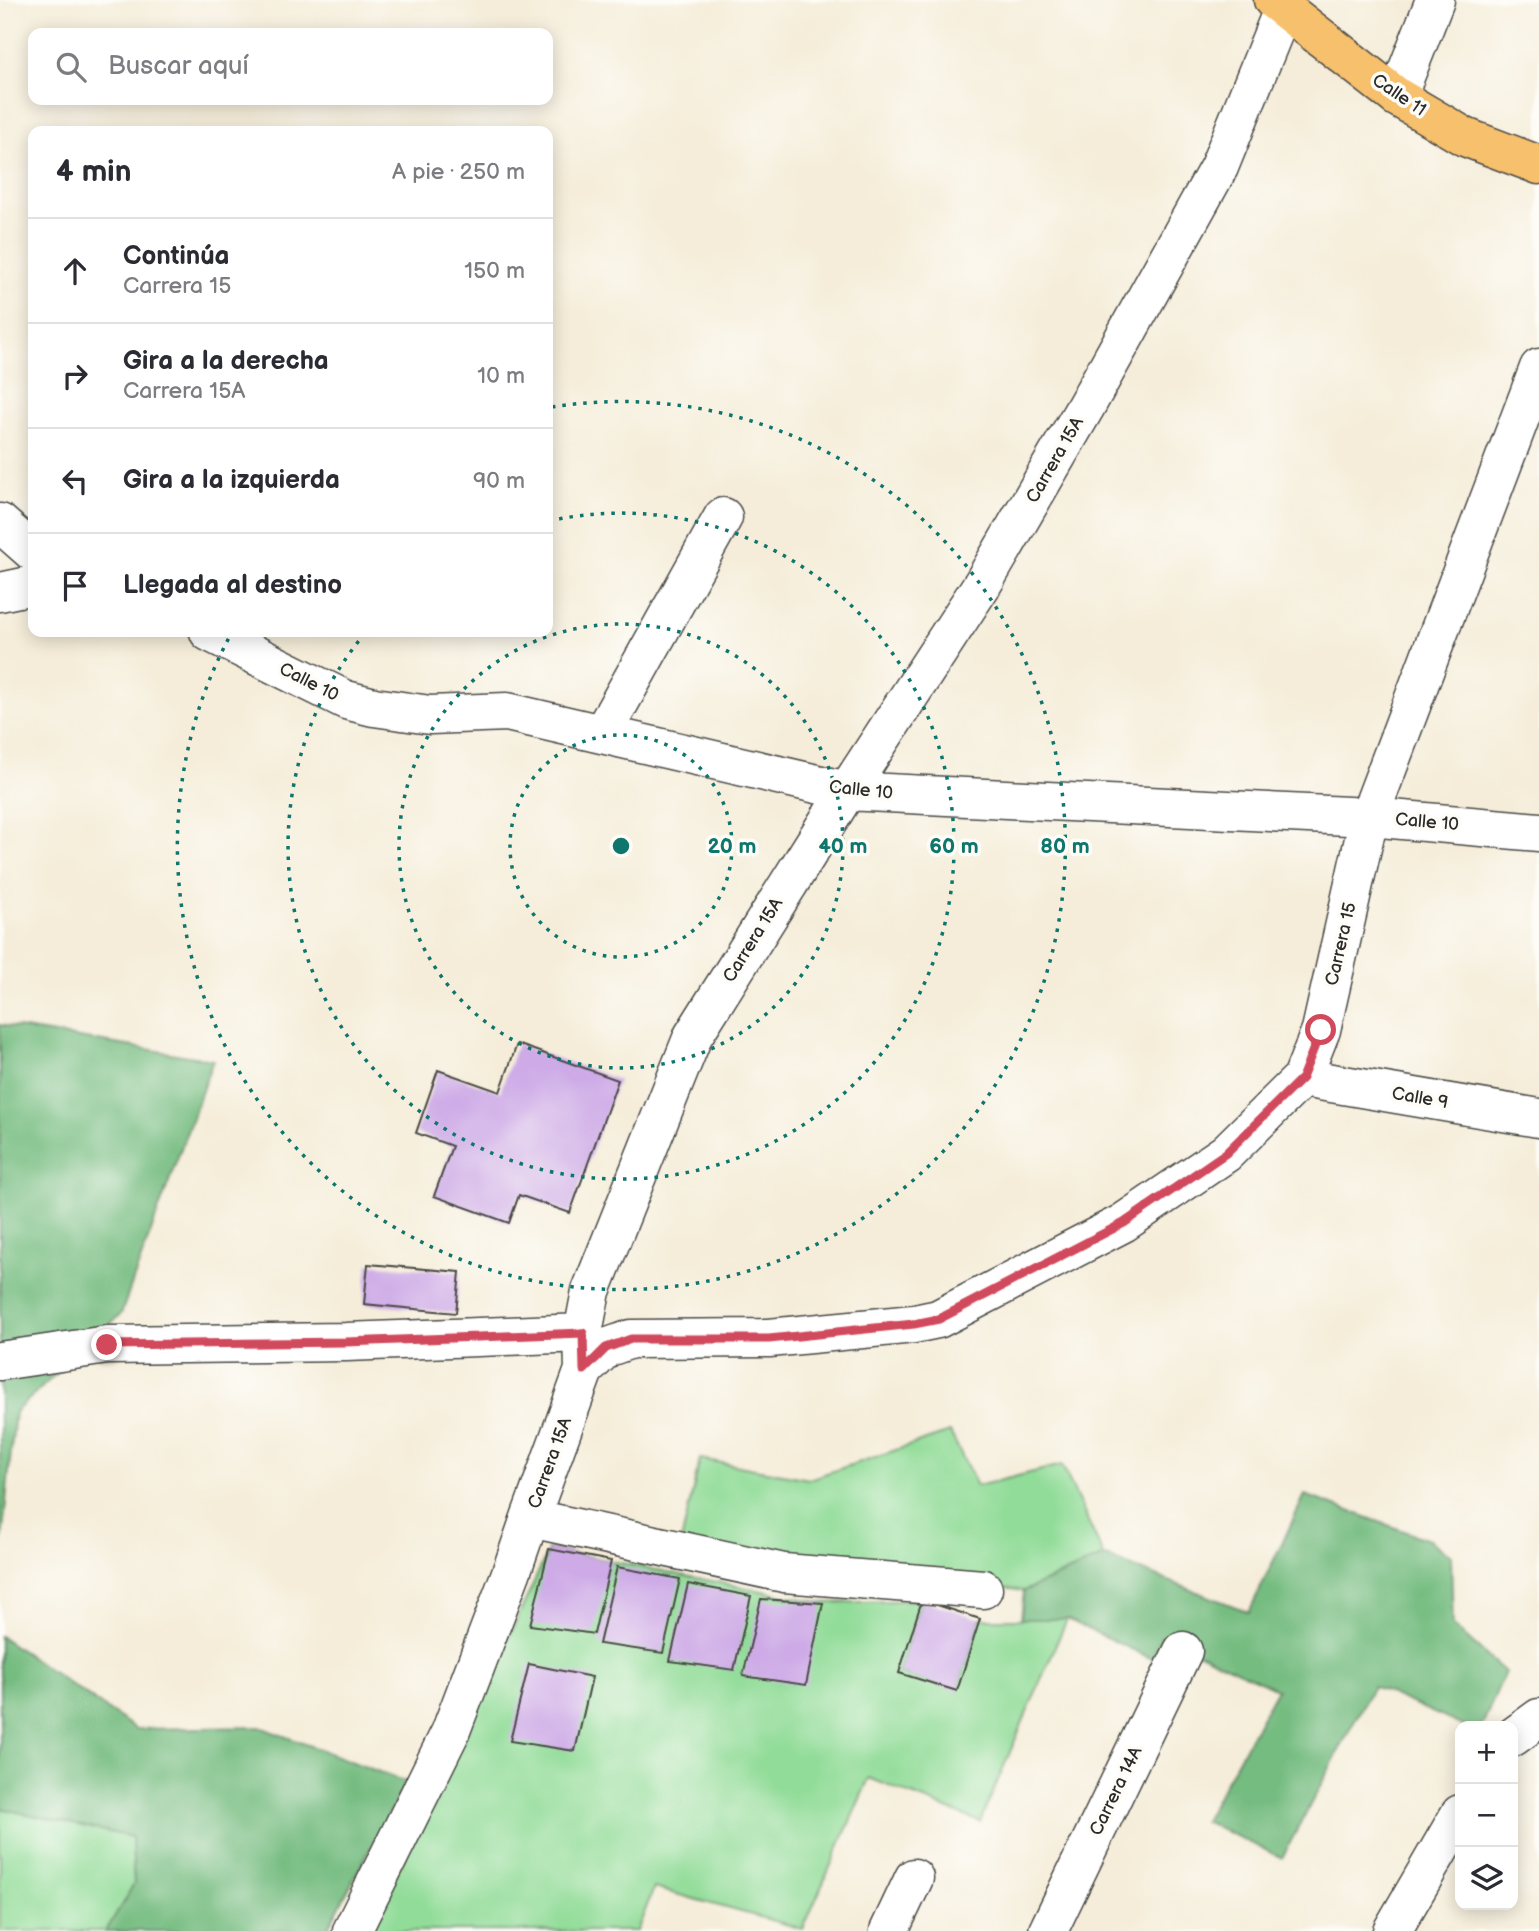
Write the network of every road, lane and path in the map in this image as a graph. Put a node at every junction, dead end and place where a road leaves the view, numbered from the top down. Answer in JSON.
{"nodes":[{"id":1,"x":1436,"y":0,"type":"edge"},
{"id":2,"x":1279,"y":4,"type":"edge"},
{"id":3,"x":1397,"y":97,"type":"junction"},
{"id":4,"x":1539,"y":165,"type":"edge"},
{"id":5,"x":1539,"y":368,"type":"edge"},
{"id":6,"x":723,"y":517,"type":"dead end"},
{"id":7,"x":0,"y":523,"type":"edge"},
{"id":8,"x":28,"y":548,"type":"edge"},
{"id":9,"x":28,"y":586,"type":"edge"},
{"id":10,"x":0,"y":592,"type":"edge"},
{"id":11,"x":219,"y":637,"type":"edge"},
{"id":12,"x":602,"y":734,"type":"junction"},
{"id":13,"x":847,"y":791,"type":"junction"},
{"id":14,"x":1370,"y":817,"type":"junction"},
{"id":15,"x":1539,"y":832,"type":"edge"},
{"id":16,"x":1302,"y":1078,"type":"junction"},
{"id":17,"x":1539,"y":1118,"type":"edge"},
{"id":18,"x":583,"y":1333,"type":"junction"},
{"id":19,"x":0,"y":1361,"type":"edge"},
{"id":20,"x":584,"y":1370,"type":"junction"},
{"id":21,"x":530,"y":1518,"type":"junction"},
{"id":22,"x":984,"y":1589,"type":"dead end"},
{"id":23,"x":1183,"y":1651,"type":"dead end"},
{"id":24,"x":1539,"y":1718,"type":"edge"},
{"id":25,"x":1518,"y":1733,"type":"edge"},
{"id":26,"x":1455,"y":1823,"type":"edge"},
{"id":27,"x":914,"y":1878,"type":"dead end"},
{"id":28,"x":352,"y":1931,"type":"edge"},
{"id":29,"x":889,"y":1931,"type":"edge"},
{"id":30,"x":1048,"y":1931,"type":"edge"},
{"id":31,"x":1392,"y":1931,"type":"edge"}],
"edges":[{"from":1,"to":3,"type":"street"},
{"from":2,"to":3,"type":"main road","name":"Calle 11"},
{"from":2,"to":13,"type":"street","name":"Carrera 15A"},
{"from":3,"to":4,"type":"main road","name":"Calle 11"},
{"from":5,"to":14,"type":"street","name":"Carrera 15"},
{"from":6,"to":12,"type":"street"},
{"from":7,"to":8,"type":"street"},
{"from":9,"to":10,"type":"street"},
{"from":11,"to":12,"type":"street","name":"Calle 10"},
{"from":12,"to":13,"type":"street","name":"Calle 10"},
{"from":13,"to":14,"type":"street","name":"Calle 10"},
{"from":13,"to":18,"type":"street","name":"Carrera 15A"},
{"from":14,"to":15,"type":"street","name":"Calle 10"},
{"from":14,"to":16,"type":"street","name":"Carrera 15"},
{"from":16,"to":17,"type":"street","name":"Calle 9"},
{"from":16,"to":20,"type":"street","name":"Carrera 15"},
{"from":18,"to":19,"type":"street"},
{"from":18,"to":20,"type":"street","name":"Carrera 15A"},
{"from":20,"to":21,"type":"street","name":"Carrera 15A"},
{"from":21,"to":22,"type":"street"},
{"from":21,"to":28,"type":"street","name":"Carrera 15A"},
{"from":23,"to":30,"type":"street","name":"Carrera 14A"},
{"from":24,"to":25,"type":"street"},
{"from":26,"to":31,"type":"street"},
{"from":27,"to":29,"type":"street"}]}
